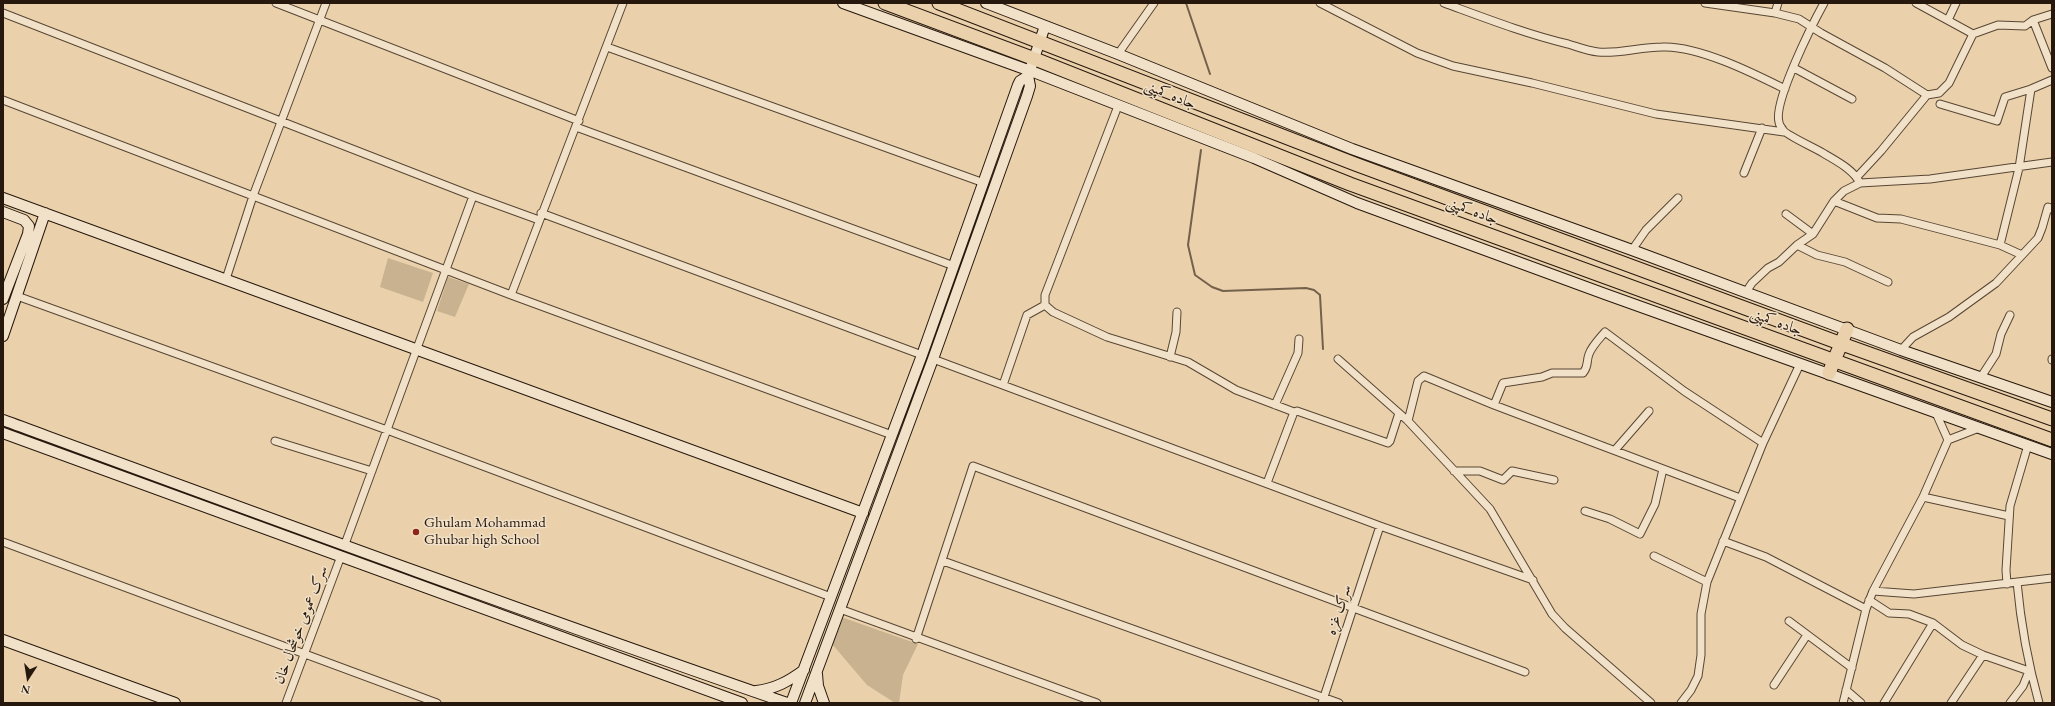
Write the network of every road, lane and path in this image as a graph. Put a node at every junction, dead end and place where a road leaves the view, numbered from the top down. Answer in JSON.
{"nodes":[{"id":1,"x":276,"y":3,"type":"edge"},
{"id":2,"x":326,"y":3,"type":"edge"},
{"id":3,"x":623,"y":3,"type":"edge"},
{"id":4,"x":843,"y":3,"type":"edge"},
{"id":5,"x":885,"y":3,"type":"edge"},
{"id":6,"x":939,"y":3,"type":"edge"},
{"id":7,"x":986,"y":3,"type":"edge"},
{"id":8,"x":1154,"y":3,"type":"edge"},
{"id":9,"x":1444,"y":3,"type":"edge"},
{"id":10,"x":1705,"y":3,"type":"edge"},
{"id":11,"x":1778,"y":3,"type":"edge"},
{"id":12,"x":1824,"y":3,"type":"edge"},
{"id":13,"x":1916,"y":3,"type":"edge"},
{"id":14,"x":1956,"y":3,"type":"edge"},
{"id":15,"x":1325,"y":4,"type":"edge"},
{"id":16,"x":1726,"y":5,"type":"edge"},
{"id":17,"x":3,"y":12,"type":"edge"},
{"id":18,"x":1776,"y":13,"type":"junction"},
{"id":19,"x":2052,"y":14,"type":"edge"},
{"id":20,"x":319,"y":20,"type":"junction"},
{"id":21,"x":1948,"y":20,"type":"junction"},
{"id":22,"x":2033,"y":20,"type":"junction"},
{"id":23,"x":1812,"y":25,"type":"junction"},
{"id":24,"x":1045,"y":26,"type":"junction"},
{"id":25,"x":1972,"y":34,"type":"junction"},
{"id":26,"x":1039,"y":42,"type":"junction"},
{"id":27,"x":607,"y":47,"type":"junction"},
{"id":28,"x":1118,"y":54,"type":"junction"},
{"id":29,"x":1794,"y":68,"type":"junction"},
{"id":30,"x":2052,"y":68,"type":"edge"},
{"id":31,"x":1030,"y":69,"type":"junction"},
{"id":32,"x":2052,"y":80,"type":"edge"},
{"id":33,"x":1785,"y":88,"type":"junction"},
{"id":34,"x":2031,"y":89,"type":"junction"},
{"id":35,"x":1927,"y":95,"type":"junction"},
{"id":36,"x":1852,"y":99,"type":"dead end"},
{"id":37,"x":3,"y":100,"type":"edge"},
{"id":38,"x":1940,"y":104,"type":"dead end"},
{"id":39,"x":1118,"y":106,"type":"junction"},
{"id":40,"x":281,"y":121,"type":"junction"},
{"id":41,"x":577,"y":124,"type":"junction"},
{"id":42,"x":1762,"y":128,"type":"junction"},
{"id":43,"x":1784,"y":132,"type":"junction"},
{"id":44,"x":2052,"y":162,"type":"edge"},
{"id":45,"x":2019,"y":168,"type":"junction"},
{"id":46,"x":1744,"y":172,"type":"dead end"},
{"id":47,"x":1858,"y":180,"type":"junction"},
{"id":48,"x":984,"y":183,"type":"junction"},
{"id":49,"x":253,"y":196,"type":"junction"},
{"id":50,"x":473,"y":196,"type":"junction"},
{"id":51,"x":3,"y":198,"type":"edge"},
{"id":52,"x":1678,"y":198,"type":"dead end"},
{"id":53,"x":1834,"y":202,"type":"junction"},
{"id":54,"x":2052,"y":209,"type":"edge"},
{"id":55,"x":3,"y":212,"type":"edge"},
{"id":56,"x":45,"y":213,"type":"junction"},
{"id":57,"x":1786,"y":214,"type":"dead end"},
{"id":58,"x":540,"y":217,"type":"junction"},
{"id":59,"x":1813,"y":234,"type":"junction"},
{"id":60,"x":1797,"y":245,"type":"junction"},
{"id":61,"x":2000,"y":245,"type":"junction"},
{"id":62,"x":1632,"y":250,"type":"junction"},
{"id":63,"x":2022,"y":255,"type":"junction"},
{"id":64,"x":954,"y":266,"type":"junction"},
{"id":65,"x":446,"y":270,"type":"junction"},
{"id":66,"x":226,"y":279,"type":"junction"},
{"id":67,"x":6,"y":282,"type":"edge"},
{"id":68,"x":1888,"y":282,"type":"dead end"},
{"id":69,"x":945,"y":290,"type":"junction"},
{"id":70,"x":1746,"y":292,"type":"junction"},
{"id":71,"x":956,"y":294,"type":"junction"},
{"id":72,"x":511,"y":295,"type":"junction"},
{"id":73,"x":17,"y":296,"type":"junction"},
{"id":74,"x":3,"y":298,"type":"edge"},
{"id":75,"x":1045,"y":305,"type":"junction"},
{"id":76,"x":1178,"y":312,"type":"dead end"},
{"id":77,"x":2010,"y":316,"type":"dead end"},
{"id":78,"x":1847,"y":329,"type":"junction"},
{"id":79,"x":3,"y":336,"type":"edge"},
{"id":80,"x":1300,"y":339,"type":"dead end"},
{"id":81,"x":1842,"y":344,"type":"junction"},
{"id":82,"x":417,"y":350,"type":"junction"},
{"id":83,"x":1901,"y":350,"type":"junction"},
{"id":84,"x":922,"y":355,"type":"junction"},
{"id":85,"x":1170,"y":356,"type":"junction"},
{"id":86,"x":933,"y":359,"type":"junction"},
{"id":87,"x":1338,"y":359,"type":"dead end"},
{"id":88,"x":1800,"y":364,"type":"junction"},
{"id":89,"x":1832,"y":367,"type":"junction"},
{"id":90,"x":1981,"y":377,"type":"junction"},
{"id":91,"x":1003,"y":385,"type":"junction"},
{"id":92,"x":2052,"y":402,"type":"edge"},
{"id":93,"x":1275,"y":405,"type":"junction"},
{"id":94,"x":1494,"y":405,"type":"junction"},
{"id":95,"x":1649,"y":411,"type":"dead end"},
{"id":96,"x":1294,"y":412,"type":"junction"},
{"id":97,"x":1399,"y":413,"type":"junction"},
{"id":98,"x":1936,"y":413,"type":"junction"},
{"id":99,"x":900,"y":414,"type":"junction"},
{"id":100,"x":911,"y":418,"type":"junction"},
{"id":101,"x":3,"y":420,"type":"edge"},
{"id":102,"x":2052,"y":420,"type":"edge"},
{"id":103,"x":1408,"y":421,"type":"junction"},
{"id":104,"x":1979,"y":428,"type":"junction"},
{"id":105,"x":387,"y":430,"type":"junction"},
{"id":106,"x":3,"y":433,"type":"edge"},
{"id":107,"x":892,"y":435,"type":"junction"},
{"id":108,"x":1948,"y":440,"type":"junction"},
{"id":109,"x":2052,"y":440,"type":"edge"},
{"id":110,"x":275,"y":441,"type":"dead end"},
{"id":111,"x":1763,"y":443,"type":"junction"},
{"id":112,"x":2028,"y":445,"type":"junction"},
{"id":113,"x":1615,"y":450,"type":"junction"},
{"id":114,"x":2052,"y":454,"type":"edge"},
{"id":115,"x":1663,"y":469,"type":"junction"},
{"id":116,"x":372,"y":471,"type":"junction"},
{"id":117,"x":1454,"y":471,"type":"junction"},
{"id":118,"x":1554,"y":480,"type":"dead end"},
{"id":119,"x":1267,"y":483,"type":"junction"},
{"id":120,"x":1923,"y":497,"type":"junction"},
{"id":121,"x":1740,"y":498,"type":"junction"},
{"id":122,"x":1585,"y":511,"type":"dead end"},
{"id":123,"x":863,"y":512,"type":"junction"},
{"id":124,"x":263,"y":516,"type":"junction"},
{"id":125,"x":2009,"y":516,"type":"junction"},
{"id":126,"x":1380,"y":526,"type":"junction"},
{"id":127,"x":258,"y":527,"type":"junction"},
{"id":128,"x":1723,"y":541,"type":"junction"},
{"id":129,"x":3,"y":542,"type":"edge"},
{"id":130,"x":345,"y":544,"type":"junction"},
{"id":131,"x":341,"y":556,"type":"junction"},
{"id":132,"x":1654,"y":556,"type":"dead end"},
{"id":133,"x":943,"y":561,"type":"junction"},
{"id":134,"x":413,"y":571,"type":"junction"},
{"id":135,"x":2052,"y":578,"type":"edge"},
{"id":136,"x":1533,"y":580,"type":"junction"},
{"id":137,"x":409,"y":582,"type":"junction"},
{"id":138,"x":1707,"y":582,"type":"junction"},
{"id":139,"x":2017,"y":582,"type":"junction"},
{"id":140,"x":2007,"y":584,"type":"junction"},
{"id":141,"x":1873,"y":591,"type":"junction"},
{"id":142,"x":831,"y":597,"type":"junction"},
{"id":143,"x":1869,"y":600,"type":"junction"},
{"id":144,"x":1353,"y":608,"type":"junction"},
{"id":145,"x":1866,"y":609,"type":"junction"},
{"id":146,"x":840,"y":610,"type":"junction"},
{"id":147,"x":1789,"y":621,"type":"dead end"},
{"id":148,"x":1933,"y":623,"type":"junction"},
{"id":149,"x":1807,"y":635,"type":"junction"},
{"id":150,"x":916,"y":638,"type":"junction"},
{"id":151,"x":3,"y":640,"type":"edge"},
{"id":152,"x":303,"y":654,"type":"junction"},
{"id":153,"x":1983,"y":655,"type":"junction"},
{"id":154,"x":1852,"y":668,"type":"junction"},
{"id":155,"x":804,"y":670,"type":"junction"},
{"id":156,"x":817,"y":670,"type":"junction"},
{"id":157,"x":2029,"y":671,"type":"junction"},
{"id":158,"x":1525,"y":672,"type":"dead end"},
{"id":159,"x":1774,"y":685,"type":"dead end"},
{"id":160,"x":1846,"y":690,"type":"junction"},
{"id":161,"x":752,"y":691,"type":"junction"},
{"id":162,"x":1323,"y":700,"type":"edge"},
{"id":163,"x":175,"y":703,"type":"edge"},
{"id":164,"x":286,"y":703,"type":"edge"},
{"id":165,"x":437,"y":703,"type":"edge"},
{"id":166,"x":742,"y":703,"type":"edge"},
{"id":167,"x":787,"y":703,"type":"edge"},
{"id":168,"x":791,"y":703,"type":"edge"},
{"id":169,"x":805,"y":703,"type":"edge"},
{"id":170,"x":824,"y":703,"type":"edge"},
{"id":171,"x":1097,"y":703,"type":"edge"},
{"id":172,"x":1339,"y":703,"type":"edge"},
{"id":173,"x":1651,"y":703,"type":"edge"},
{"id":174,"x":1681,"y":703,"type":"edge"},
{"id":175,"x":1843,"y":703,"type":"edge"},
{"id":176,"x":1861,"y":703,"type":"edge"},
{"id":177,"x":1884,"y":703,"type":"edge"},
{"id":178,"x":1951,"y":703,"type":"edge"},
{"id":179,"x":2010,"y":703,"type":"edge"},
{"id":180,"x":2039,"y":703,"type":"edge"}],
"edges":[{"from":1,"to":20,"type":"street"},
{"from":2,"to":20,"type":"street"},
{"from":3,"to":27,"type":"street"},
{"from":4,"to":31,"type":"street"},
{"from":5,"to":31,"type":"highway","name":"جاده کمپنی"},
{"from":6,"to":26,"type":"highway","name":"جاده کمپنی"},
{"from":7,"to":24,"type":"street"},
{"from":8,"to":28,"type":"street"},
{"from":9,"to":33,"type":"street"},
{"from":10,"to":16,"type":"street"},
{"from":11,"to":18,"type":"street"},
{"from":12,"to":23,"type":"street"},
{"from":13,"to":21,"type":"street"},
{"from":14,"to":21,"type":"street"},
{"from":15,"to":42,"type":"street"},
{"from":16,"to":18,"type":"street"},
{"from":17,"to":40,"type":"street"},
{"from":18,"to":23,"type":"street"},
{"from":19,"to":22,"type":"street"},
{"from":20,"to":40,"type":"street"},
{"from":20,"to":41,"type":"street"},
{"from":21,"to":25,"type":"street"},
{"from":22,"to":25,"type":"street"},
{"from":22,"to":30,"type":"street"},
{"from":23,"to":29,"type":"street"},
{"from":23,"to":35,"type":"street"},
{"from":24,"to":26,"type":"street"},
{"from":24,"to":28,"type":"street"},
{"from":25,"to":35,"type":"street"},
{"from":26,"to":31,"type":"street"},
{"from":26,"to":81,"type":"highway","name":"جاده کمپنی"},
{"from":27,"to":41,"type":"street"},
{"from":27,"to":48,"type":"street"},
{"from":28,"to":62,"type":"street"},
{"from":29,"to":33,"type":"street"},
{"from":29,"to":36,"type":"street"},
{"from":31,"to":39,"type":"street"},
{"from":31,"to":48,"type":"street"},
{"from":31,"to":71,"type":"street"},
{"from":31,"to":89,"type":"highway","name":"جاده کمپنی"},
{"from":32,"to":34,"type":"street"},
{"from":33,"to":43,"type":"street"},
{"from":34,"to":38,"type":"street"},
{"from":34,"to":45,"type":"street"},
{"from":35,"to":47,"type":"street"},
{"from":37,"to":49,"type":"street"},
{"from":39,"to":75,"type":"street"},
{"from":39,"to":88,"type":"street"},
{"from":40,"to":49,"type":"street"},
{"from":40,"to":50,"type":"street"},
{"from":41,"to":58,"type":"street"},
{"from":41,"to":64,"type":"street"},
{"from":42,"to":43,"type":"street"},
{"from":42,"to":46,"type":"street"},
{"from":43,"to":47,"type":"street"},
{"from":44,"to":45,"type":"street"},
{"from":45,"to":47,"type":"street"},
{"from":45,"to":61,"type":"street"},
{"from":47,"to":53,"type":"street"},
{"from":48,"to":64,"type":"street"},
{"from":49,"to":65,"type":"street"},
{"from":49,"to":66,"type":"street"},
{"from":50,"to":58,"type":"street"},
{"from":50,"to":65,"type":"street"},
{"from":51,"to":56,"type":"street"},
{"from":52,"to":62,"type":"street"},
{"from":53,"to":59,"type":"street"},
{"from":53,"to":61,"type":"street"},
{"from":54,"to":63,"type":"street"},
{"from":55,"to":67,"type":"street"},
{"from":56,"to":66,"type":"street"},
{"from":56,"to":73,"type":"street"},
{"from":57,"to":59,"type":"street"},
{"from":58,"to":72,"type":"street"},
{"from":58,"to":84,"type":"street"},
{"from":59,"to":60,"type":"street"},
{"from":60,"to":68,"type":"street"},
{"from":60,"to":70,"type":"street"},
{"from":61,"to":63,"type":"street"},
{"from":62,"to":70,"type":"street"},
{"from":63,"to":83,"type":"street"},
{"from":64,"to":69,"type":"street"},
{"from":65,"to":72,"type":"street"},
{"from":65,"to":82,"type":"street"},
{"from":66,"to":82,"type":"street"},
{"from":67,"to":74,"type":"street"},
{"from":69,"to":71,"type":"street"},
{"from":69,"to":84,"type":"street"},
{"from":70,"to":78,"type":"street"},
{"from":71,"to":86,"type":"street"},
{"from":72,"to":107,"type":"street"},
{"from":73,"to":79,"type":"street"},
{"from":73,"to":105,"type":"street"},
{"from":75,"to":85,"type":"street"},
{"from":75,"to":91,"type":"street"},
{"from":76,"to":85,"type":"street"},
{"from":77,"to":90,"type":"street"},
{"from":78,"to":81,"type":"highway"},
{"from":78,"to":83,"type":"street"},
{"from":80,"to":93,"type":"street"},
{"from":81,"to":89,"type":"highway"},
{"from":81,"to":102,"type":"highway","name":"جاده کمپنی"},
{"from":82,"to":105,"type":"street"},
{"from":82,"to":123,"type":"street"},
{"from":83,"to":90,"type":"street"},
{"from":84,"to":99,"type":"street"},
{"from":85,"to":93,"type":"street"},
{"from":86,"to":91,"type":"street"},
{"from":86,"to":100,"type":"street"},
{"from":87,"to":97,"type":"street"},
{"from":88,"to":89,"type":"street"},
{"from":88,"to":111,"type":"street"},
{"from":89,"to":98,"type":"street"},
{"from":89,"to":109,"type":"highway","name":"جاده کمپنی"},
{"from":90,"to":92,"type":"street"},
{"from":91,"to":119,"type":"street"},
{"from":93,"to":96,"type":"street"},
{"from":94,"to":103,"type":"street"},
{"from":94,"to":111,"type":"street"},
{"from":94,"to":113,"type":"street"},
{"from":95,"to":113,"type":"street"},
{"from":96,"to":97,"type":"street"},
{"from":96,"to":119,"type":"street"},
{"from":97,"to":103,"type":"street"},
{"from":98,"to":104,"type":"street"},
{"from":98,"to":108,"type":"street"},
{"from":99,"to":100,"type":"street"},
{"from":99,"to":107,"type":"street"},
{"from":100,"to":146,"type":"street"},
{"from":101,"to":124,"type":"street"},
{"from":103,"to":117,"type":"street"},
{"from":104,"to":108,"type":"street"},
{"from":104,"to":112,"type":"street"},
{"from":105,"to":116,"type":"street"},
{"from":105,"to":142,"type":"street"},
{"from":106,"to":127,"type":"street"},
{"from":107,"to":123,"type":"street"},
{"from":108,"to":120,"type":"street"},
{"from":110,"to":116,"type":"street"},
{"from":111,"to":121,"type":"street"},
{"from":112,"to":114,"type":"street"},
{"from":112,"to":125,"type":"street"},
{"from":113,"to":115,"type":"street"},
{"from":115,"to":121,"type":"street"},
{"from":115,"to":122,"type":"street"},
{"from":116,"to":130,"type":"street"},
{"from":117,"to":118,"type":"street"},
{"from":117,"to":136,"type":"street"},
{"from":119,"to":126,"type":"street"},
{"from":120,"to":125,"type":"street"},
{"from":120,"to":141,"type":"street"},
{"from":121,"to":128,"type":"street"},
{"from":123,"to":142,"type":"street"},
{"from":124,"to":127,"type":"street"},
{"from":124,"to":130,"type":"street"},
{"from":125,"to":140,"type":"street"},
{"from":126,"to":136,"type":"street"},
{"from":126,"to":144,"type":"street","name":"سرک غزه"},
{"from":127,"to":131,"type":"street"},
{"from":128,"to":138,"type":"street"},
{"from":128,"to":145,"type":"street"},
{"from":129,"to":152,"type":"street"},
{"from":130,"to":134,"type":"street"},
{"from":131,"to":137,"type":"street"},
{"from":131,"to":152,"type":"street","name":"سرک عمومی خوشحال خان"},
{"from":132,"to":138,"type":"street"},
{"from":133,"to":144,"type":"street"},
{"from":133,"to":150,"type":"street"},
{"from":133,"to":162,"type":"street"},
{"from":134,"to":137,"type":"street"},
{"from":134,"to":161,"type":"street"},
{"from":135,"to":139,"type":"street"},
{"from":136,"to":173,"type":"street"},
{"from":137,"to":166,"type":"street"},
{"from":138,"to":174,"type":"street"},
{"from":139,"to":140,"type":"street"},
{"from":139,"to":157,"type":"street"},
{"from":140,"to":141,"type":"street"},
{"from":141,"to":143,"type":"street"},
{"from":142,"to":155,"type":"street"},
{"from":143,"to":145,"type":"street"},
{"from":143,"to":148,"type":"street"},
{"from":144,"to":158,"type":"street"},
{"from":144,"to":162,"type":"street","name":"سرک غزه"},
{"from":145,"to":154,"type":"street"},
{"from":146,"to":150,"type":"street"},
{"from":146,"to":156,"type":"street"},
{"from":147,"to":149,"type":"street"},
{"from":148,"to":153,"type":"street"},
{"from":148,"to":177,"type":"street"},
{"from":149,"to":154,"type":"street"},
{"from":149,"to":159,"type":"street"},
{"from":150,"to":171,"type":"street"},
{"from":151,"to":163,"type":"street"},
{"from":152,"to":164,"type":"street","name":"سرک عمومی خوشحال خان"},
{"from":152,"to":165,"type":"street"},
{"from":153,"to":157,"type":"street"},
{"from":153,"to":178,"type":"street"},
{"from":154,"to":160,"type":"street"},
{"from":155,"to":161,"type":"street"},
{"from":155,"to":168,"type":"street"},
{"from":156,"to":169,"type":"street"},
{"from":156,"to":170,"type":"street"},
{"from":157,"to":179,"type":"street"},
{"from":157,"to":180,"type":"street"},
{"from":160,"to":175,"type":"street"},
{"from":160,"to":176,"type":"street"},
{"from":161,"to":167,"type":"street"},
{"from":162,"to":172,"type":"street"}]}
